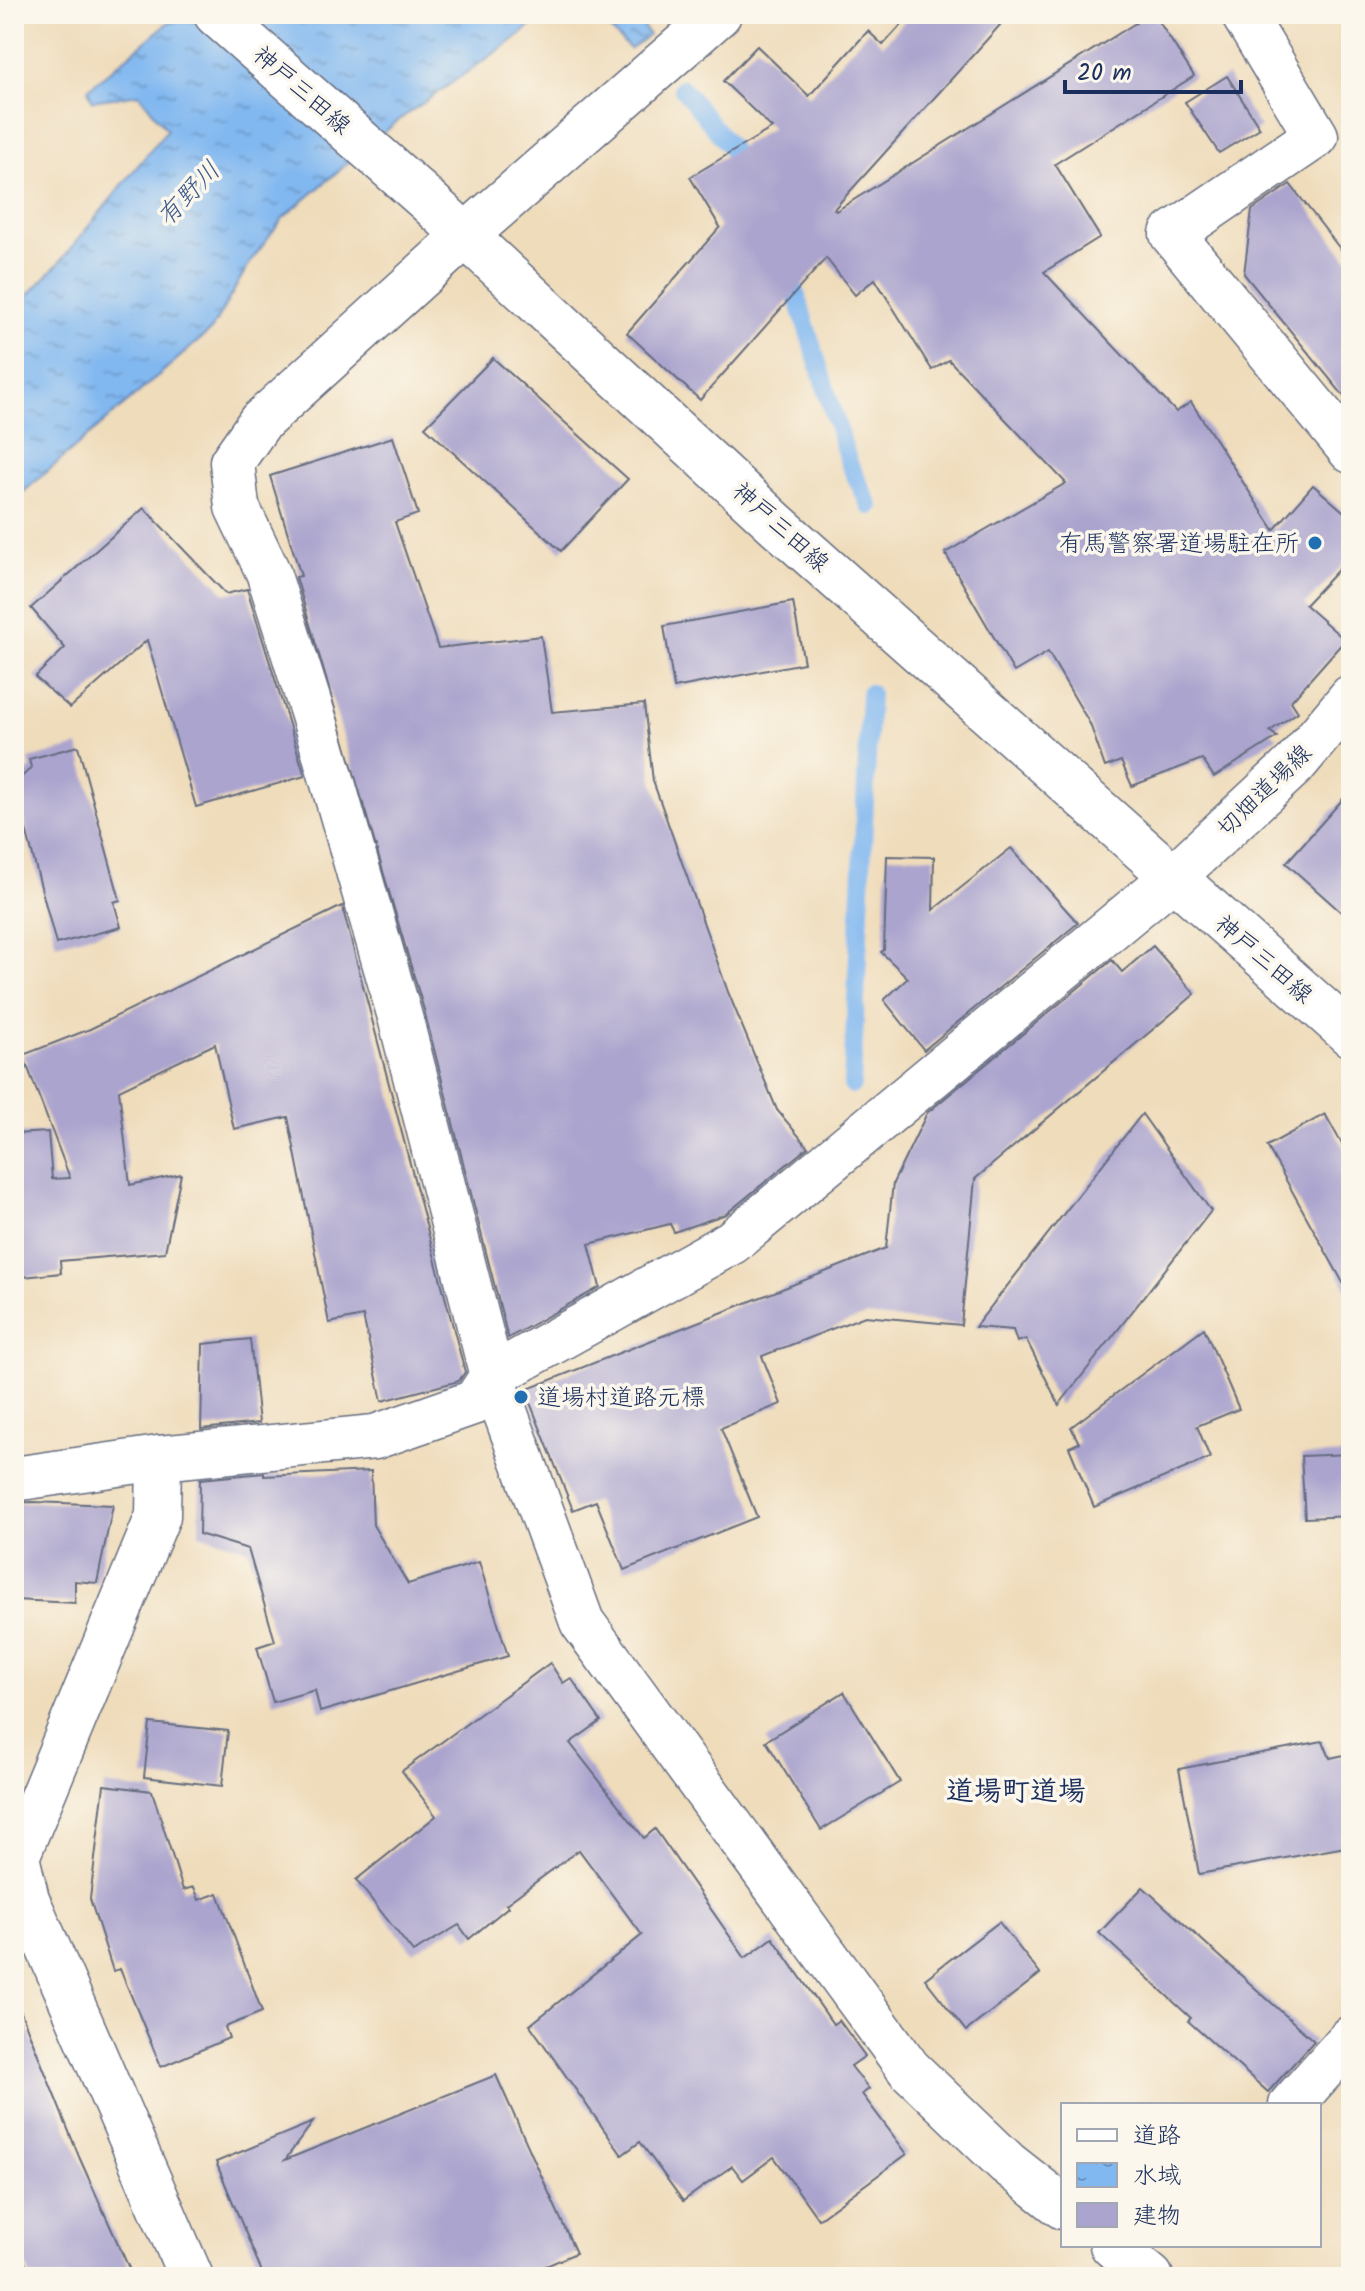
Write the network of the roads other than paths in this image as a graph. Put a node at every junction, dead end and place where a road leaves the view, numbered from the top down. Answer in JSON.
{"nodes":[{"id":1,"x":216,"y":14,"type":"edge"},
{"id":2,"x":719,"y":14,"type":"edge"},
{"id":3,"x":1243,"y":14,"type":"edge"},
{"id":4,"x":465,"y":236,"type":"junction"},
{"id":5,"x":1351,"y":451,"type":"edge"},
{"id":6,"x":1351,"y":697,"type":"edge"},
{"id":7,"x":1172,"y":878,"type":"junction"},
{"id":8,"x":1351,"y":1035,"type":"edge"},
{"id":9,"x":492,"y":1376,"type":"junction"},
{"id":10,"x":159,"y":1458,"type":"junction"},
{"id":11,"x":14,"y":1479,"type":"edge"},
{"id":12,"x":20,"y":1902,"type":"edge"},
{"id":13,"x":1351,"y":2038,"type":"edge"},
{"id":14,"x":1293,"y":2103,"type":"edge"},
{"id":15,"x":1061,"y":2205,"type":"edge"},
{"id":16,"x":191,"y":2277,"type":"edge"}],
"edges":[{"from":1,"to":4,"type":"street","name":"神戸三田線"},
{"from":2,"to":4,"type":"street"},
{"from":3,"to":5,"type":"street"},
{"from":4,"to":7,"type":"street","name":"神戸三田線"},
{"from":4,"to":9,"type":"street"},
{"from":6,"to":7,"type":"street","name":"切畑道場線"},
{"from":7,"to":8,"type":"street","name":"神戸三田線"},
{"from":7,"to":9,"type":"street","name":"切畑道場線"},
{"from":9,"to":10,"type":"street","name":"切畑道場線"},
{"from":9,"to":15,"type":"street"},
{"from":10,"to":11,"type":"street","name":"切畑道場線"},
{"from":10,"to":12,"type":"street"},
{"from":12,"to":16,"type":"street"},
{"from":13,"to":14,"type":"street"}]}
